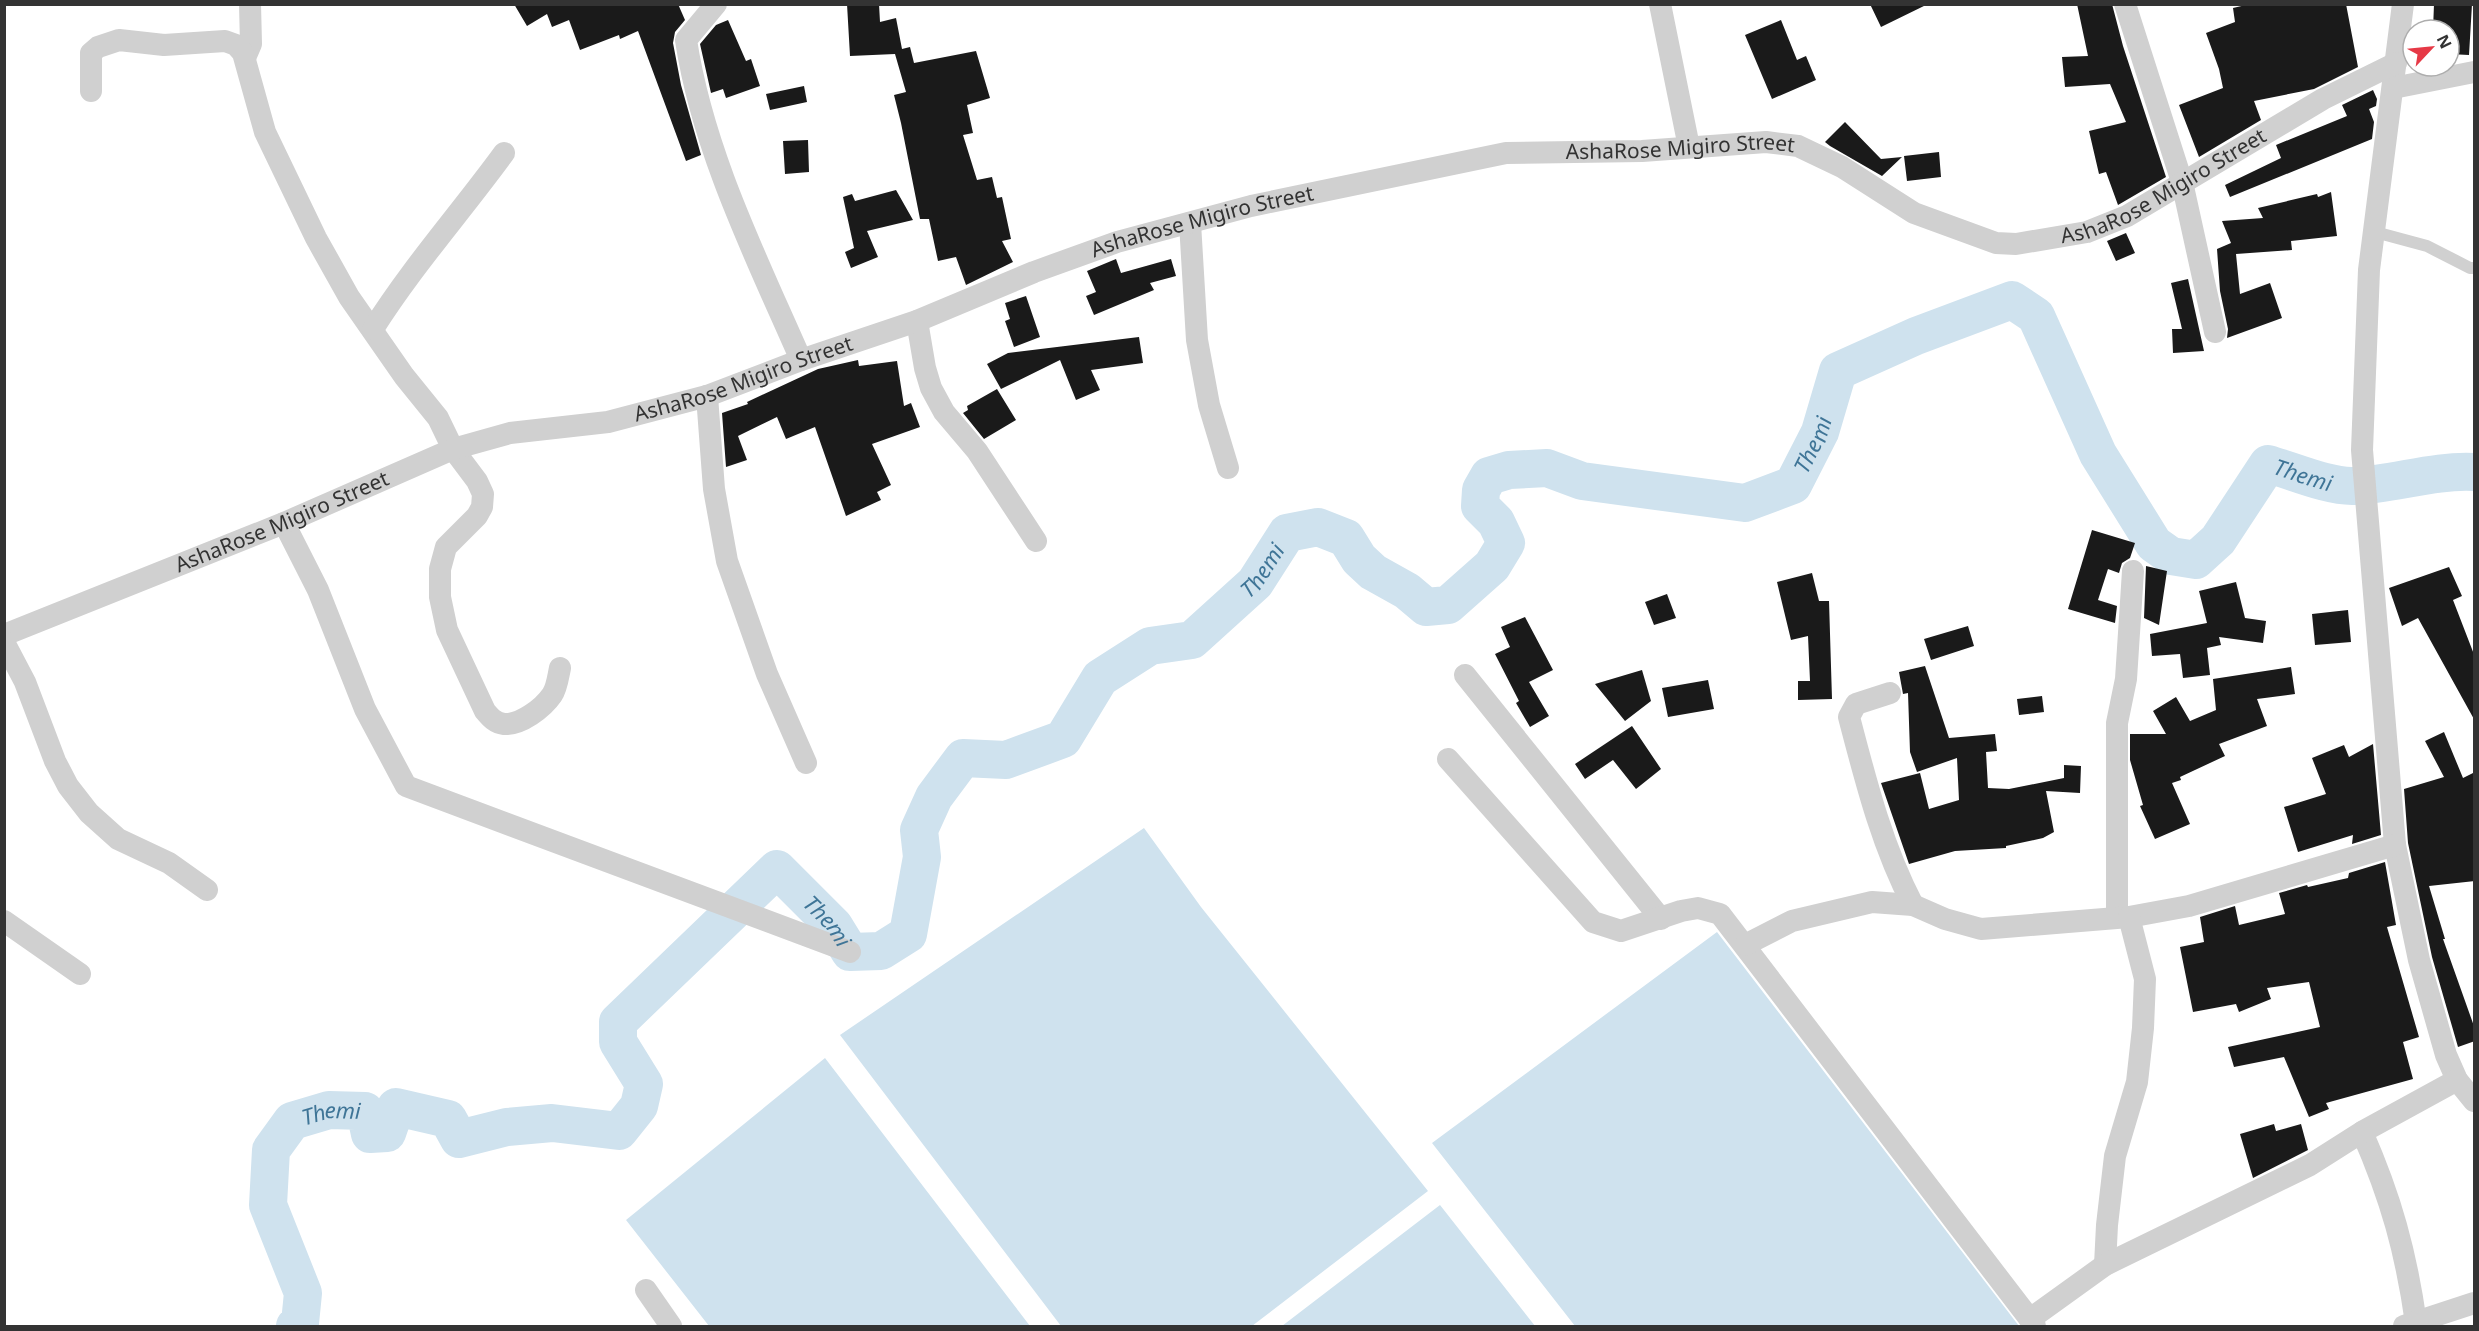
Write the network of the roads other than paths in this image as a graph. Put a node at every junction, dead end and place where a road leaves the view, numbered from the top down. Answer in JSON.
{"nodes":[{"id":1,"x":250,"y":4,"type":"edge"},
{"id":2,"x":716,"y":4,"type":"edge"},
{"id":3,"x":1660,"y":4,"type":"edge"},
{"id":4,"x":2125,"y":4,"type":"edge"},
{"id":5,"x":2403,"y":4,"type":"edge"},
{"id":6,"x":245,"y":58,"type":"junction"},
{"id":7,"x":2396,"y":63,"type":"junction"},
{"id":8,"x":2475,"y":72,"type":"edge"},
{"id":9,"x":2393,"y":88,"type":"junction"},
{"id":10,"x":91,"y":92,"type":"dead end"},
{"id":11,"x":1689,"y":147,"type":"junction"},
{"id":12,"x":504,"y":153,"type":"dead end"},
{"id":13,"x":2182,"y":182,"type":"junction"},
{"id":14,"x":1190,"y":223,"type":"junction"},
{"id":15,"x":2375,"y":232,"type":"junction"},
{"id":16,"x":2475,"y":268,"type":"edge"},
{"id":17,"x":917,"y":321,"type":"junction"},
{"id":18,"x":373,"y":329,"type":"junction"},
{"id":19,"x":2215,"y":332,"type":"dead end"},
{"id":20,"x":801,"y":360,"type":"junction"},
{"id":21,"x":707,"y":396,"type":"junction"},
{"id":22,"x":453,"y":449,"type":"junction"},
{"id":23,"x":1228,"y":468,"type":"dead end"},
{"id":24,"x":284,"y":523,"type":"junction"},
{"id":25,"x":1036,"y":541,"type":"dead end"},
{"id":26,"x":2133,"y":571,"type":"dead end"},
{"id":27,"x":4,"y":635,"type":"edge"},
{"id":28,"x":4,"y":642,"type":"edge"},
{"id":29,"x":560,"y":668,"type":"dead end"},
{"id":30,"x":1465,"y":675,"type":"dead end"},
{"id":31,"x":1890,"y":693,"type":"dead end"},
{"id":32,"x":1448,"y":759,"type":"dead end"},
{"id":33,"x":806,"y":763,"type":"dead end"},
{"id":34,"x":2395,"y":845,"type":"junction"},
{"id":35,"x":207,"y":890,"type":"dead end"},
{"id":36,"x":1913,"y":905,"type":"junction"},
{"id":37,"x":2123,"y":917,"type":"junction"},
{"id":38,"x":1661,"y":919,"type":"junction"},
{"id":39,"x":4,"y":921,"type":"edge"},
{"id":40,"x":1744,"y":945,"type":"junction"},
{"id":41,"x":850,"y":952,"type":"dead end"},
{"id":42,"x":80,"y":974,"type":"dead end"},
{"id":43,"x":2457,"y":1080,"type":"junction"},
{"id":44,"x":2475,"y":1101,"type":"edge"},
{"id":45,"x":2362,"y":1132,"type":"junction"},
{"id":46,"x":2105,"y":1265,"type":"junction"},
{"id":47,"x":646,"y":1290,"type":"dead end"},
{"id":48,"x":2475,"y":1303,"type":"edge"},
{"id":49,"x":2032,"y":1323,"type":"edge"},
{"id":50,"x":2410,"y":1325,"type":"edge"},
{"id":51,"x":671,"y":1326,"type":"edge"}],
"edges":[{"from":1,"to":6,"type":"street"},
{"from":2,"to":20,"type":"street"},
{"from":3,"to":11,"type":"street"},
{"from":4,"to":13,"type":"street"},
{"from":5,"to":7,"type":"street"},
{"from":6,"to":10,"type":"street"},
{"from":6,"to":18,"type":"street"},
{"from":7,"to":9,"type":"street"},
{"from":7,"to":13,"type":"street","name":"AshaRose Migiro Street"},
{"from":8,"to":9,"type":"street"},
{"from":9,"to":15,"type":"street"},
{"from":11,"to":13,"type":"street","name":"AshaRose Migiro Street"},
{"from":11,"to":14,"type":"street","name":"AshaRose Migiro Street"},
{"from":12,"to":18,"type":"street"},
{"from":13,"to":19,"type":"street"},
{"from":14,"to":17,"type":"street","name":"AshaRose Migiro Street"},
{"from":14,"to":23,"type":"street"},
{"from":15,"to":16,"type":"lane"},
{"from":15,"to":34,"type":"street"},
{"from":17,"to":20,"type":"street","name":"AshaRose Migiro Street"},
{"from":17,"to":25,"type":"street"},
{"from":18,"to":22,"type":"street"},
{"from":20,"to":21,"type":"street","name":"AshaRose Migiro Street"},
{"from":21,"to":22,"type":"street","name":"AshaRose Migiro Street"},
{"from":21,"to":33,"type":"street"},
{"from":22,"to":24,"type":"street","name":"AshaRose Migiro Street"},
{"from":22,"to":29,"type":"street"},
{"from":24,"to":27,"type":"street","name":"AshaRose Migiro Street"},
{"from":24,"to":41,"type":"street"},
{"from":26,"to":37,"type":"street"},
{"from":28,"to":35,"type":"street"},
{"from":30,"to":38,"type":"street"},
{"from":31,"to":36,"type":"street"},
{"from":32,"to":38,"type":"street"},
{"from":34,"to":37,"type":"street"},
{"from":34,"to":43,"type":"street"},
{"from":36,"to":37,"type":"street"},
{"from":36,"to":40,"type":"street"},
{"from":37,"to":46,"type":"street"},
{"from":38,"to":40,"type":"street"},
{"from":39,"to":42,"type":"street"},
{"from":40,"to":49,"type":"street"},
{"from":43,"to":44,"type":"street"},
{"from":43,"to":45,"type":"street"},
{"from":45,"to":46,"type":"street"},
{"from":45,"to":50,"type":"street"},
{"from":46,"to":49,"type":"street"},
{"from":47,"to":51,"type":"street"},
{"from":48,"to":50,"type":"street"}]}
